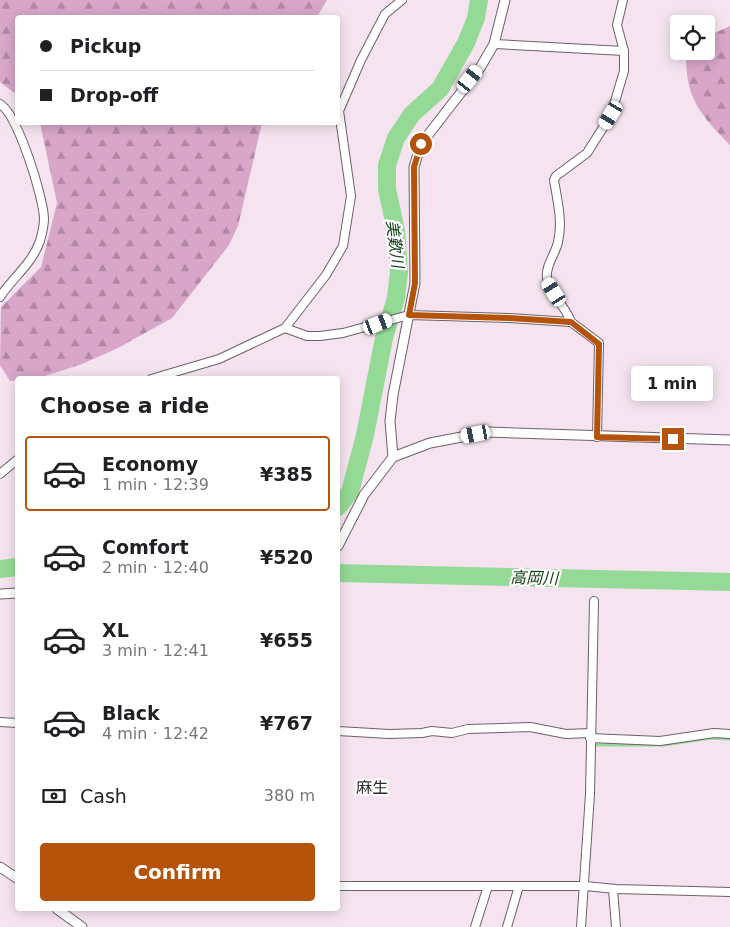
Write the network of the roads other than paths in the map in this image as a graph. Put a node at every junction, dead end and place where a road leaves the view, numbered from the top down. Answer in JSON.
{"nodes":[{"id":1,"x":402,"y":0,"type":"edge"},
{"id":2,"x":505,"y":0,"type":"edge"},
{"id":3,"x":623,"y":0,"type":"edge"},
{"id":4,"x":494,"y":44,"type":"junction"},
{"id":5,"x":624,"y":51,"type":"junction"},
{"id":6,"x":0,"y":104,"type":"edge"},
{"id":7,"x":340,"y":109,"type":"edge"},
{"id":8,"x":340,"y":118,"type":"edge"},
{"id":9,"x":15,"y":122,"type":"edge"},
{"id":10,"x":16,"y":125,"type":"edge"},
{"id":11,"x":0,"y":297,"type":"edge"},
{"id":12,"x":409,"y":315,"type":"junction"},
{"id":13,"x":571,"y":322,"type":"junction"},
{"id":14,"x":285,"y":328,"type":"junction"},
{"id":15,"x":176,"y":376,"type":"edge"},
{"id":16,"x":597,"y":437,"type":"junction"},
{"id":17,"x":730,"y":440,"type":"edge"},
{"id":18,"x":393,"y":457,"type":"junction"},
{"id":19,"x":15,"y":462,"type":"edge"},
{"id":20,"x":0,"y":474,"type":"edge"},
{"id":21,"x":340,"y":542,"type":"edge"},
{"id":22,"x":15,"y":593,"type":"edge"},
{"id":23,"x":0,"y":594,"type":"edge"},
{"id":24,"x":594,"y":601,"type":"dead end"},
{"id":25,"x":0,"y":722,"type":"edge"},
{"id":26,"x":15,"y":723,"type":"edge"},
{"id":27,"x":340,"y":731,"type":"edge"},
{"id":28,"x":730,"y":734,"type":"edge"},
{"id":29,"x":590,"y":736,"type":"junction"},
{"id":30,"x":0,"y":867,"type":"edge"},
{"id":31,"x":15,"y":875,"type":"edge"},
{"id":32,"x":340,"y":886,"type":"edge"},
{"id":33,"x":488,"y":886,"type":"junction"},
{"id":34,"x":519,"y":886,"type":"junction"},
{"id":35,"x":585,"y":886,"type":"junction"},
{"id":36,"x":613,"y":889,"type":"junction"},
{"id":37,"x":730,"y":892,"type":"edge"},
{"id":38,"x":60,"y":911,"type":"edge"},
{"id":39,"x":82,"y":927,"type":"edge"},
{"id":40,"x":475,"y":927,"type":"edge"},
{"id":41,"x":507,"y":927,"type":"edge"},
{"id":42,"x":581,"y":927,"type":"edge"},
{"id":43,"x":616,"y":927,"type":"edge"}],
"edges":[{"from":1,"to":7,"type":"street"},
{"from":2,"to":4,"type":"street"},
{"from":3,"to":5,"type":"street"},
{"from":4,"to":5,"type":"street"},
{"from":4,"to":12,"type":"street"},
{"from":5,"to":13,"type":"street"},
{"from":6,"to":9,"type":"street"},
{"from":8,"to":14,"type":"street"},
{"from":10,"to":11,"type":"street"},
{"from":12,"to":13,"type":"street"},
{"from":12,"to":14,"type":"street"},
{"from":12,"to":18,"type":"street"},
{"from":13,"to":16,"type":"street"},
{"from":14,"to":15,"type":"street"},
{"from":16,"to":17,"type":"street"},
{"from":16,"to":18,"type":"street"},
{"from":18,"to":21,"type":"street"},
{"from":19,"to":20,"type":"street"},
{"from":22,"to":23,"type":"street"},
{"from":24,"to":29,"type":"street"},
{"from":25,"to":26,"type":"street"},
{"from":27,"to":29,"type":"street"},
{"from":28,"to":29,"type":"street"},
{"from":29,"to":35,"type":"street"},
{"from":30,"to":31,"type":"street"},
{"from":32,"to":33,"type":"street"},
{"from":33,"to":34,"type":"street"},
{"from":33,"to":40,"type":"street"},
{"from":34,"to":35,"type":"street"},
{"from":34,"to":41,"type":"street"},
{"from":35,"to":36,"type":"street"},
{"from":35,"to":42,"type":"street"},
{"from":36,"to":37,"type":"street"},
{"from":36,"to":43,"type":"street"},
{"from":38,"to":39,"type":"street"}]}
